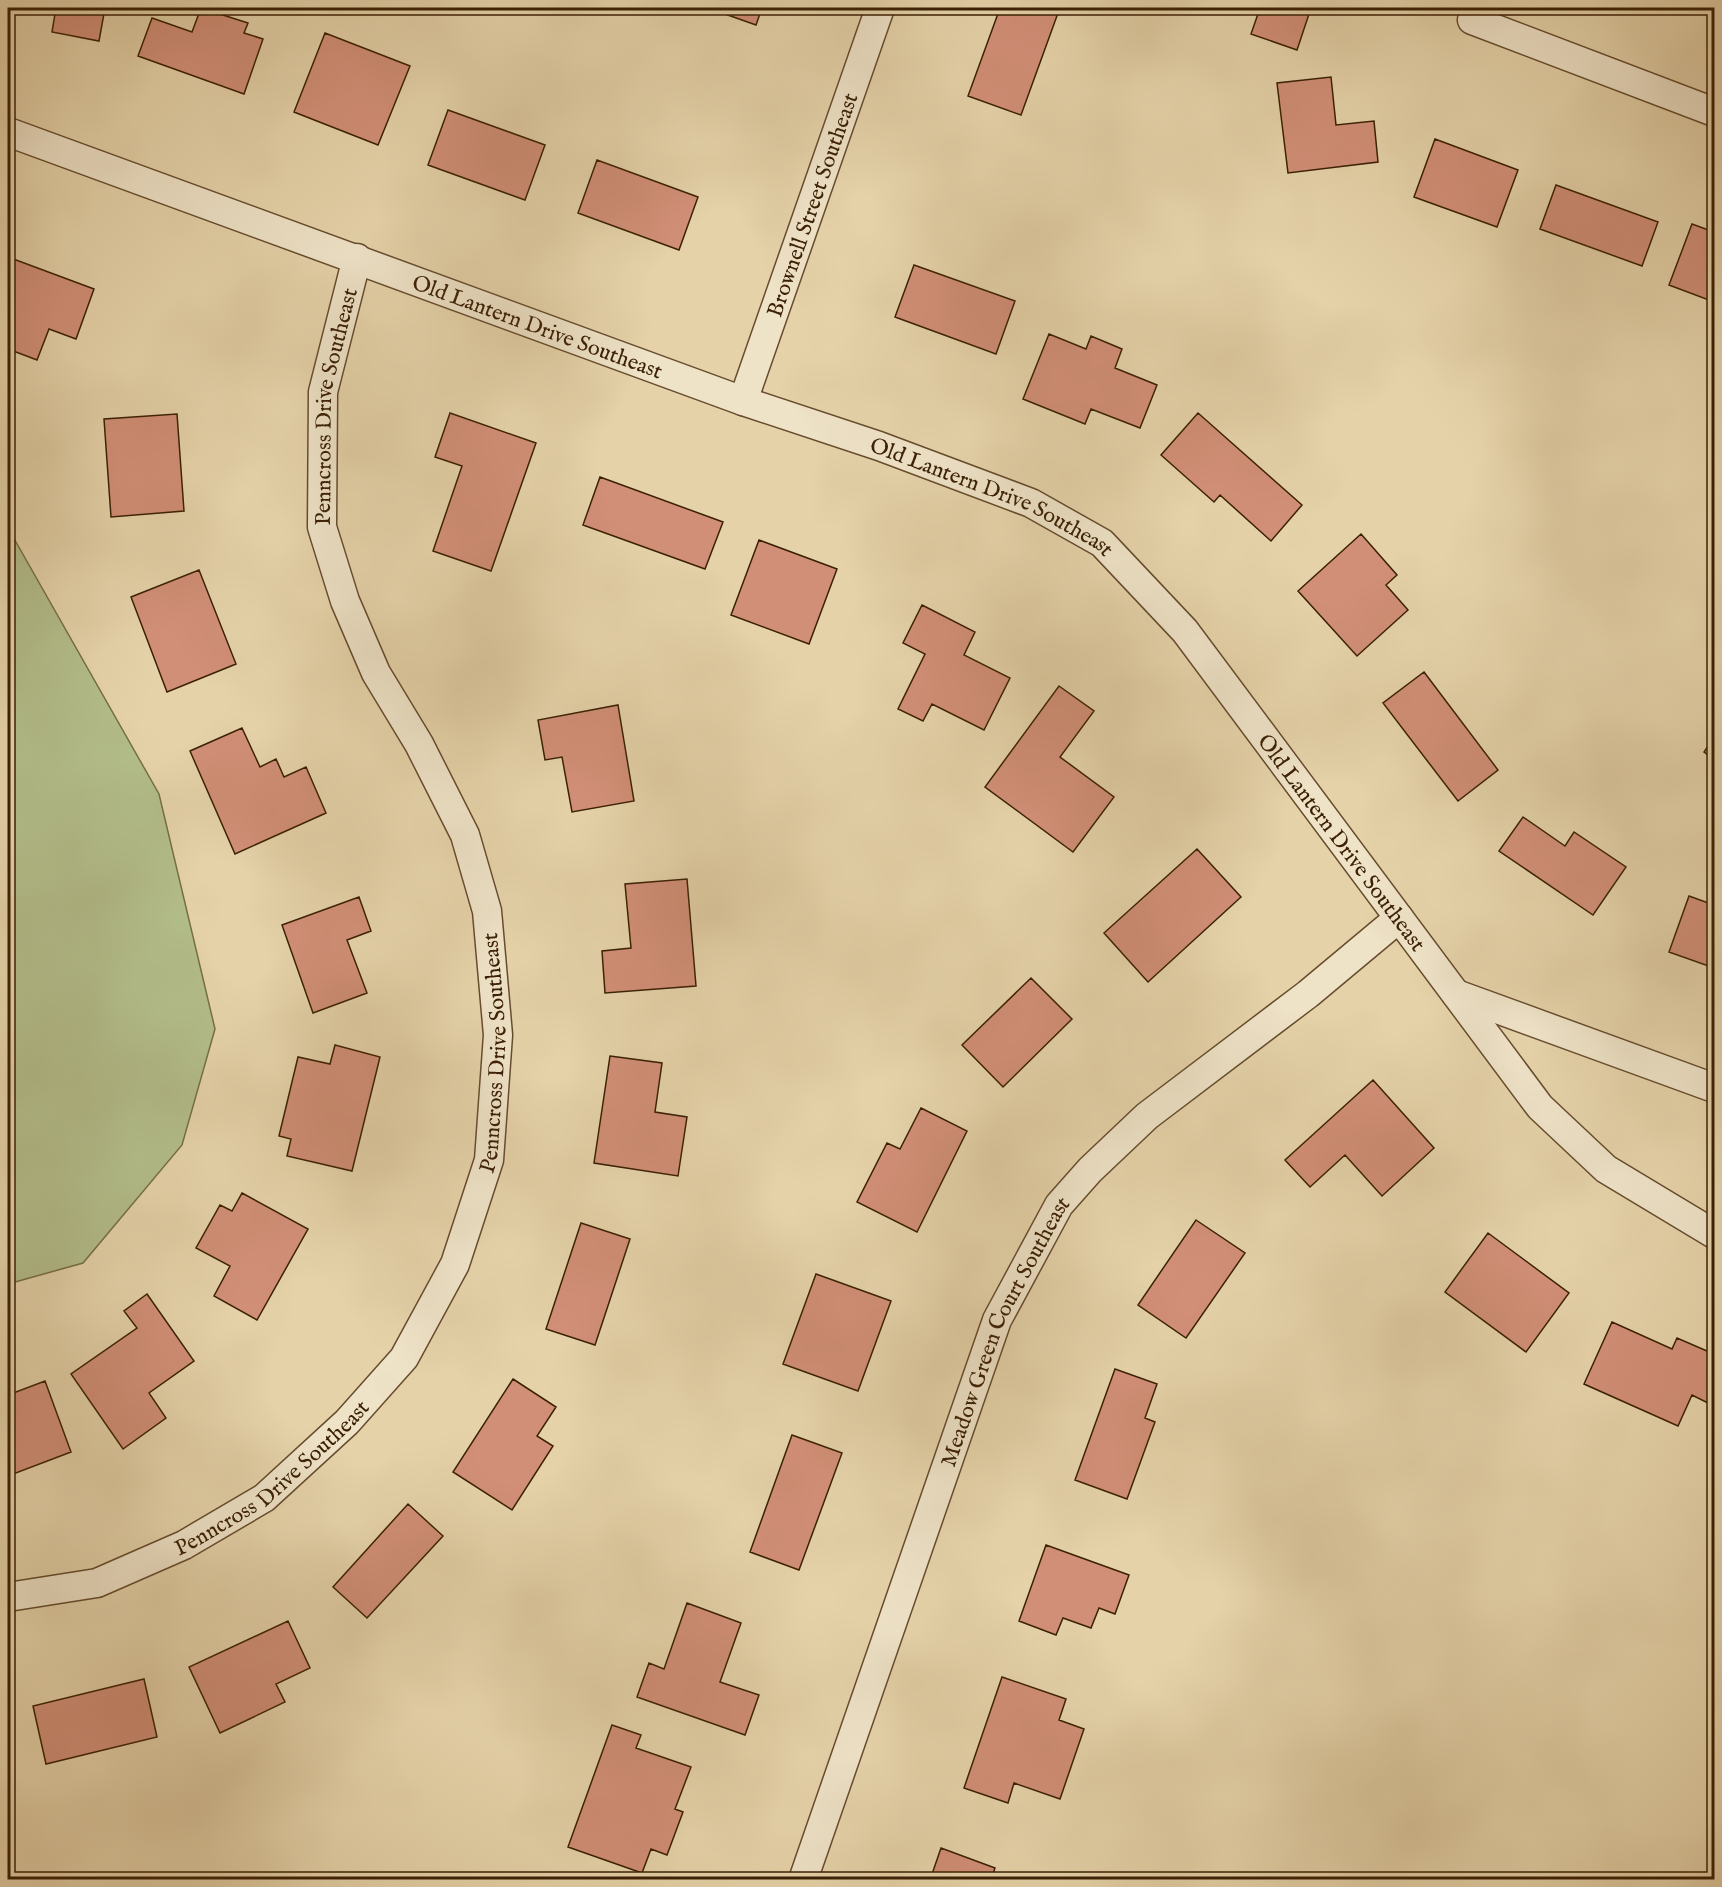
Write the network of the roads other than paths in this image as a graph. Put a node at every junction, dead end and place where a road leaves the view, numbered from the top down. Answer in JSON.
{"nodes":[{"id":1,"x":880,"y":8,"type":"edge"},
{"id":2,"x":1472,"y":20,"type":"dead end"},
{"id":3,"x":1714,"y":112,"type":"edge"},
{"id":4,"x":8,"y":132,"type":"edge"},
{"id":5,"x":357,"y":258,"type":"junction"},
{"id":6,"x":742,"y":401,"type":"junction"},
{"id":7,"x":1399,"y":918,"type":"junction"},
{"id":8,"x":1456,"y":994,"type":"junction"},
{"id":9,"x":1714,"y":1088,"type":"edge"},
{"id":10,"x":1714,"y":1234,"type":"edge"},
{"id":11,"x":8,"y":1596,"type":"edge"},
{"id":12,"x":803,"y":1880,"type":"edge"}],
"edges":[{"from":1,"to":6,"type":"street","name":"Brownell Street Southeast"},
{"from":2,"to":3,"type":"street"},
{"from":4,"to":5,"type":"street","name":"Old Lantern Drive Southeast"},
{"from":5,"to":6,"type":"street","name":"Old Lantern Drive Southeast"},
{"from":5,"to":11,"type":"street","name":"Penncross Drive Southeast"},
{"from":6,"to":7,"type":"street","name":"Old Lantern Drive Southeast"},
{"from":7,"to":8,"type":"street","name":"Old Lantern Drive Southeast"},
{"from":7,"to":12,"type":"street","name":"Meadow Green Court Southeast"},
{"from":8,"to":9,"type":"street"},
{"from":8,"to":10,"type":"street","name":"Old Lantern Drive Southeast"}]}
